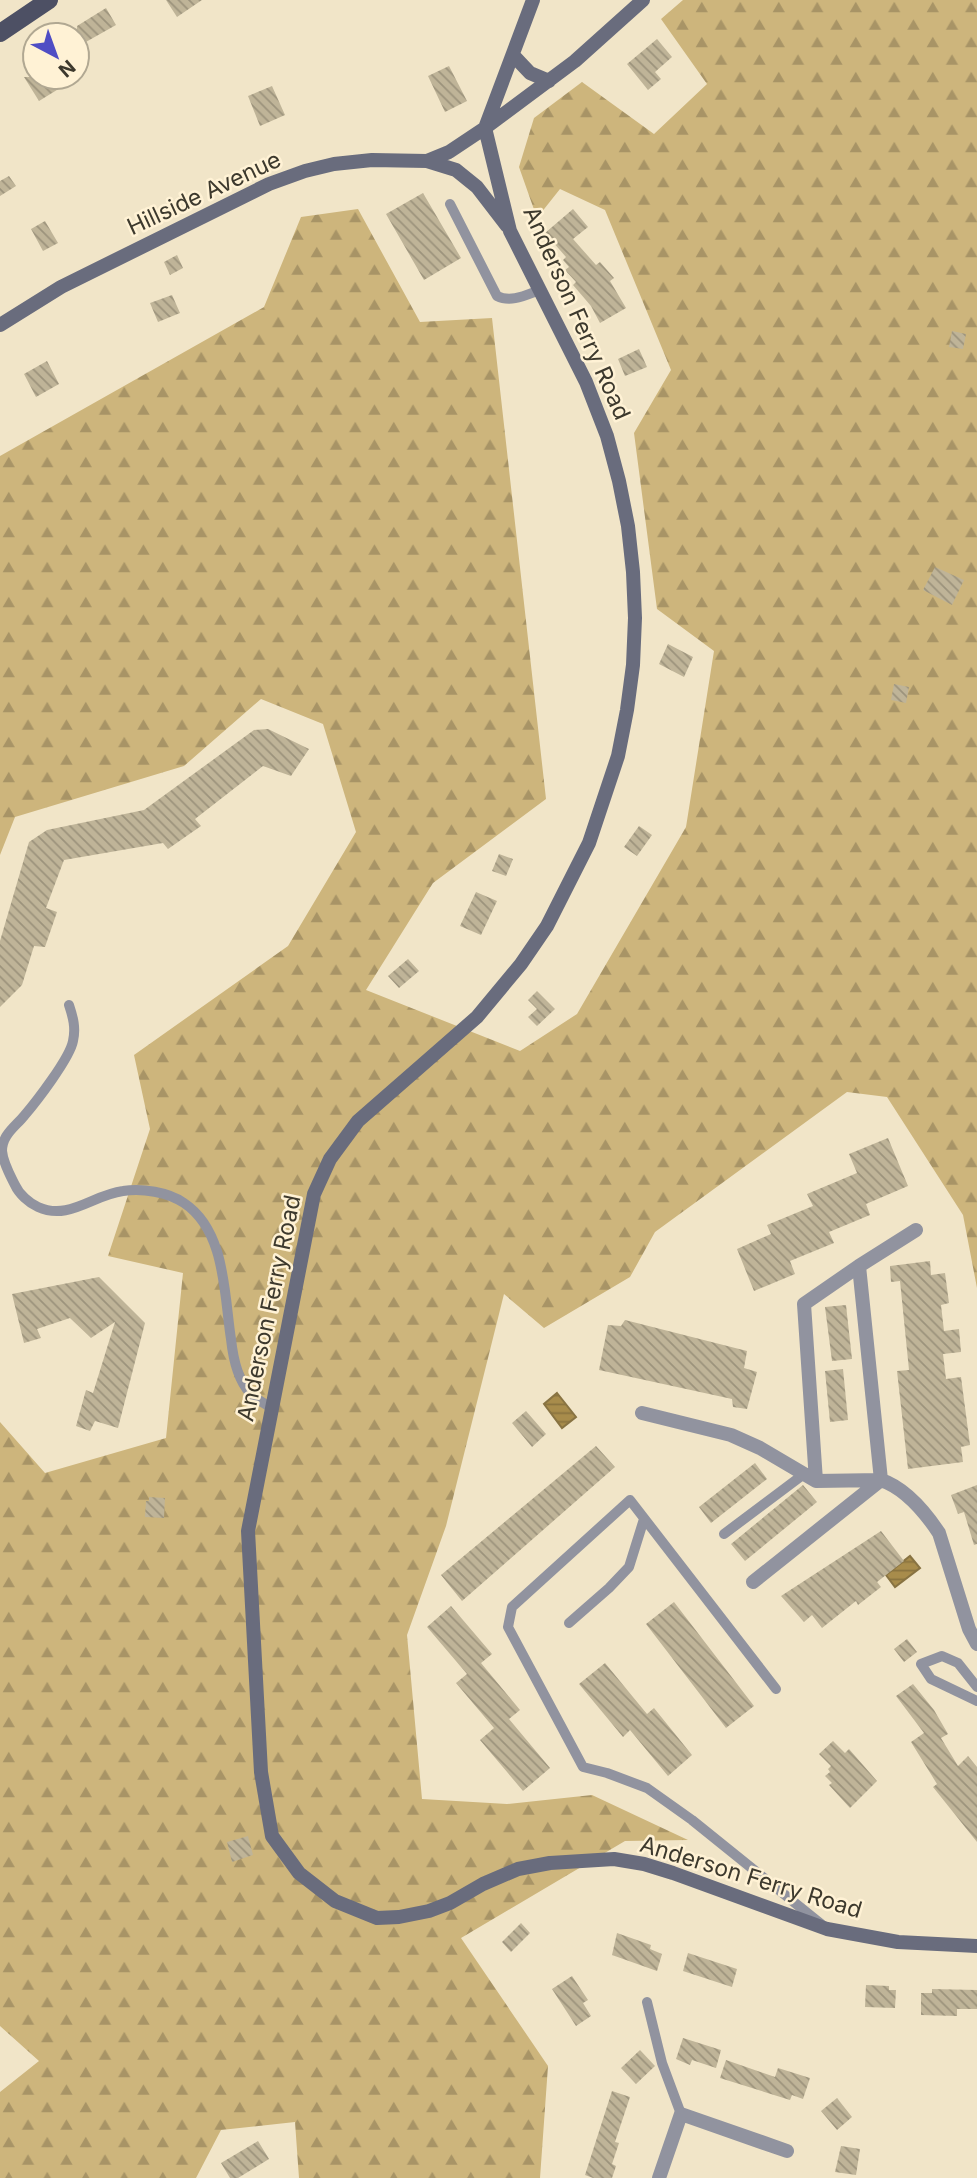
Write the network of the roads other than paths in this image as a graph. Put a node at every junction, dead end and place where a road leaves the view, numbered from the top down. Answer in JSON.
{"nodes":[{"id":1,"x":49,"y":0,"type":"edge"},
{"id":2,"x":533,"y":0,"type":"edge"},
{"id":3,"x":643,"y":0,"type":"edge"},
{"id":4,"x":0,"y":33,"type":"edge"},
{"id":5,"x":513,"y":55,"type":"junction"},
{"id":6,"x":549,"y":80,"type":"junction"},
{"id":7,"x":485,"y":128,"type":"junction"},
{"id":8,"x":427,"y":161,"type":"junction"},
{"id":9,"x":450,"y":204,"type":"dead end"},
{"id":10,"x":510,"y":231,"type":"junction"},
{"id":11,"x":540,"y":290,"type":"junction"},
{"id":12,"x":0,"y":326,"type":"edge"},
{"id":13,"x":69,"y":1005,"type":"dead end"},
{"id":14,"x":916,"y":1230,"type":"dead end"},
{"id":15,"x":859,"y":1265,"type":"junction"},
{"id":16,"x":272,"y":1408,"type":"junction"},
{"id":17,"x":642,"y":1413,"type":"dead end"},
{"id":18,"x":810,"y":1477,"type":"junction"},
{"id":19,"x":881,"y":1479,"type":"junction"},
{"id":20,"x":644,"y":1519,"type":"junction"},
{"id":21,"x":724,"y":1534,"type":"dead end"},
{"id":22,"x":753,"y":1582,"type":"dead end"},
{"id":23,"x":569,"y":1623,"type":"dead end"},
{"id":24,"x":977,"y":1644,"type":"edge"},
{"id":25,"x":977,"y":1687,"type":"edge"},
{"id":26,"x":776,"y":1689,"type":"dead end"},
{"id":27,"x":977,"y":1701,"type":"edge"},
{"id":28,"x":827,"y":1928,"type":"junction"},
{"id":29,"x":977,"y":1946,"type":"edge"},
{"id":30,"x":647,"y":2002,"type":"dead end"},
{"id":31,"x":681,"y":2114,"type":"junction"},
{"id":32,"x":787,"y":2151,"type":"dead end"},
{"id":33,"x":659,"y":2178,"type":"edge"}],
"edges":[{"from":1,"to":4,"type":"main road"},
{"from":2,"to":5,"type":"street"},
{"from":3,"to":6,"type":"street","name":"Hillside Avenue"},
{"from":5,"to":6,"type":"street"},
{"from":5,"to":7,"type":"street"},
{"from":6,"to":7,"type":"street","name":"Hillside Avenue"},
{"from":7,"to":8,"type":"street","name":"Hillside Avenue"},
{"from":7,"to":10,"type":"street","name":"Anderson Ferry Road"},
{"from":8,"to":10,"type":"street"},
{"from":8,"to":12,"type":"street","name":"Hillside Avenue"},
{"from":9,"to":11,"type":"lane"},
{"from":10,"to":11,"type":"street","name":"Anderson Ferry Road"},
{"from":11,"to":16,"type":"street","name":"Anderson Ferry Road"},
{"from":13,"to":16,"type":"lane"},
{"from":14,"to":15,"type":"street"},
{"from":15,"to":18,"type":"street"},
{"from":15,"to":19,"type":"street"},
{"from":16,"to":28,"type":"street","name":"Anderson Ferry Road"},
{"from":17,"to":18,"type":"street"},
{"from":18,"to":19,"type":"street"},
{"from":18,"to":21,"type":"lane"},
{"from":19,"to":22,"type":"street"},
{"from":19,"to":24,"type":"street"},
{"from":20,"to":23,"type":"lane"},
{"from":20,"to":26,"type":"lane"},
{"from":20,"to":28,"type":"lane"},
{"from":25,"to":27,"type":"lane"},
{"from":28,"to":29,"type":"street","name":"Anderson Ferry Road"},
{"from":30,"to":31,"type":"lane"},
{"from":31,"to":32,"type":"street"},
{"from":31,"to":33,"type":"street"}]}
